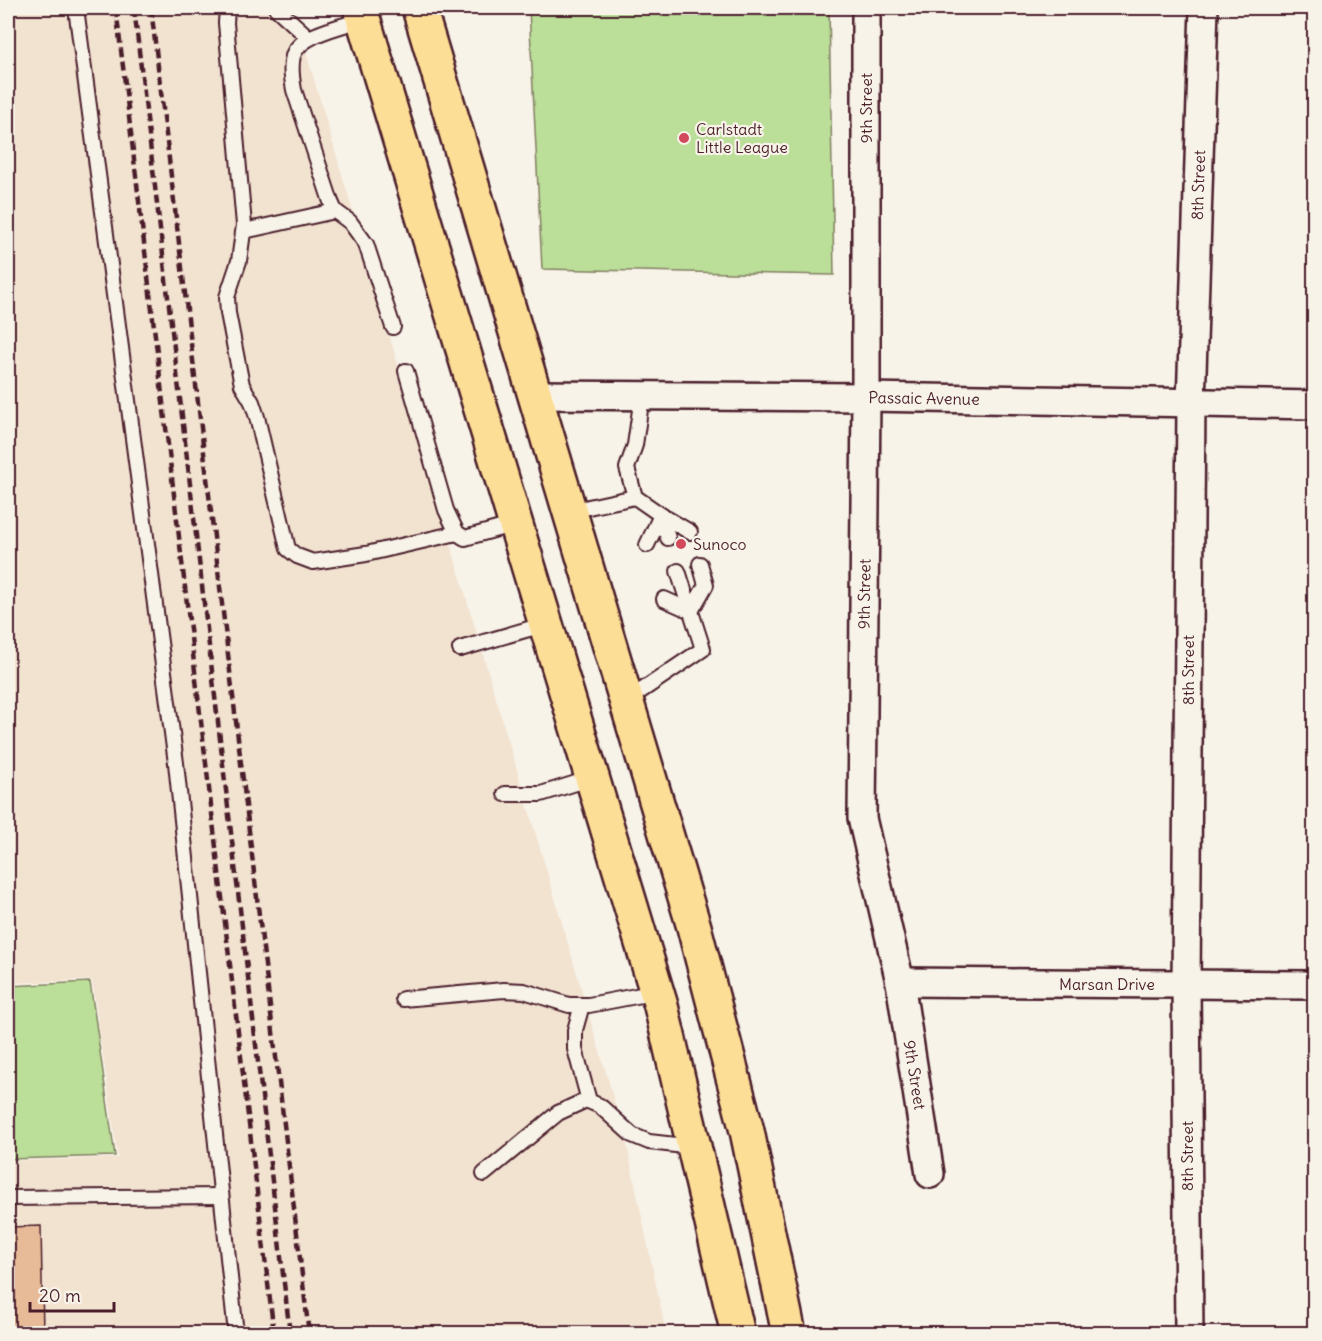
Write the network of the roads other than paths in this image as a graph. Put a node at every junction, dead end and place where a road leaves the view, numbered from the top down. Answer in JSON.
{"nodes":[{"id":1,"x":76,"y":8,"type":"edge"},
{"id":2,"x":227,"y":8,"type":"edge"},
{"id":3,"x":276,"y":8,"type":"edge"},
{"id":4,"x":419,"y":8,"type":"edge"},
{"id":5,"x":866,"y":8,"type":"edge"},
{"id":6,"x":1204,"y":8,"type":"edge"},
{"id":7,"x":362,"y":13,"type":"edge"},
{"id":8,"x":309,"y":38,"type":"junction"},
{"id":9,"x":335,"y":211,"type":"junction"},
{"id":10,"x":244,"y":231,"type":"junction"},
{"id":11,"x":393,"y":327,"type":"dead end"},
{"id":12,"x":406,"y":371,"type":"dead end"},
{"id":13,"x":534,"y":395,"type":"junction"},
{"id":14,"x":642,"y":396,"type":"junction"},
{"id":15,"x":866,"y":398,"type":"junction"},
{"id":16,"x":1191,"y":403,"type":"junction"},
{"id":17,"x":1314,"y":405,"type":"edge"},
{"id":18,"x":635,"y":497,"type":"junction"},
{"id":19,"x":569,"y":511,"type":"junction"},
{"id":20,"x":661,"y":515,"type":"junction"},
{"id":21,"x":515,"y":524,"type":"junction"},
{"id":22,"x":690,"y":532,"type":"dead end"},
{"id":23,"x":457,"y":533,"type":"junction"},
{"id":24,"x":668,"y":538,"type":"dead end"},
{"id":25,"x":647,"y":545,"type":"dead end"},
{"id":26,"x":700,"y":564,"type":"dead end"},
{"id":27,"x":678,"y":571,"type":"dead end"},
{"id":28,"x":663,"y":599,"type":"dead end"},
{"id":29,"x":691,"y":611,"type":"junction"},
{"id":30,"x":546,"y":624,"type":"junction"},
{"id":31,"x":460,"y":649,"type":"dead end"},
{"id":32,"x":626,"y":701,"type":"junction"},
{"id":33,"x":592,"y":778,"type":"junction"},
{"id":34,"x":506,"y":794,"type":"dead end"},
{"id":35,"x":900,"y":982,"type":"junction"},
{"id":36,"x":1186,"y":984,"type":"junction"},
{"id":37,"x":1314,"y":985,"type":"edge"},
{"id":38,"x":657,"y":992,"type":"junction"},
{"id":39,"x":403,"y":999,"type":"dead end"},
{"id":40,"x":582,"y":1005,"type":"junction"},
{"id":41,"x":589,"y":1101,"type":"junction"},
{"id":42,"x":695,"y":1147,"type":"junction"},
{"id":43,"x":484,"y":1174,"type":"dead end"},
{"id":44,"x":930,"y":1174,"type":"dead end"},
{"id":45,"x":221,"y":1196,"type":"junction"},
{"id":46,"x":8,"y":1198,"type":"edge"},
{"id":47,"x":732,"y":1327,"type":"edge"},
{"id":48,"x":236,"y":1334,"type":"edge"},
{"id":49,"x":789,"y":1334,"type":"edge"},
{"id":50,"x":1189,"y":1334,"type":"edge"}],
"edges":[{"from":1,"to":45,"type":"lane"},
{"from":2,"to":10,"type":"lane"},
{"from":3,"to":8,"type":"lane"},
{"from":4,"to":13,"type":"highway"},
{"from":5,"to":15,"type":"street","name":"9th Street"},
{"from":6,"to":16,"type":"street","name":"8th Street"},
{"from":7,"to":8,"type":"lane"},
{"from":7,"to":21,"type":"highway"},
{"from":8,"to":9,"type":"lane"},
{"from":9,"to":10,"type":"lane"},
{"from":9,"to":11,"type":"lane"},
{"from":10,"to":23,"type":"lane"},
{"from":12,"to":23,"type":"lane"},
{"from":13,"to":14,"type":"street","name":"Passaic Avenue"},
{"from":13,"to":19,"type":"highway"},
{"from":14,"to":15,"type":"street","name":"Passaic Avenue"},
{"from":14,"to":18,"type":"lane"},
{"from":15,"to":16,"type":"street","name":"Passaic Avenue"},
{"from":15,"to":35,"type":"street","name":"9th Street"},
{"from":16,"to":17,"type":"street","name":"Passaic Avenue"},
{"from":16,"to":36,"type":"street","name":"8th Street"},
{"from":18,"to":19,"type":"lane"},
{"from":18,"to":20,"type":"lane"},
{"from":19,"to":32,"type":"highway"},
{"from":20,"to":22,"type":"lane"},
{"from":20,"to":24,"type":"lane"},
{"from":20,"to":25,"type":"lane"},
{"from":21,"to":23,"type":"lane"},
{"from":21,"to":30,"type":"highway"},
{"from":26,"to":29,"type":"lane"},
{"from":27,"to":29,"type":"lane"},
{"from":28,"to":29,"type":"lane"},
{"from":29,"to":32,"type":"lane"},
{"from":30,"to":31,"type":"lane"},
{"from":30,"to":33,"type":"highway"},
{"from":32,"to":49,"type":"highway"},
{"from":33,"to":34,"type":"lane"},
{"from":33,"to":38,"type":"highway"},
{"from":35,"to":36,"type":"street","name":"Marsan Drive"},
{"from":35,"to":44,"type":"street","name":"9th Street"},
{"from":36,"to":37,"type":"street","name":"Marsan Drive"},
{"from":36,"to":50,"type":"street","name":"8th Street"},
{"from":38,"to":40,"type":"lane"},
{"from":38,"to":42,"type":"highway"},
{"from":39,"to":40,"type":"lane"},
{"from":40,"to":41,"type":"lane"},
{"from":41,"to":42,"type":"lane"},
{"from":41,"to":43,"type":"lane"},
{"from":42,"to":47,"type":"highway"},
{"from":45,"to":46,"type":"lane"},
{"from":45,"to":48,"type":"lane"}]}
